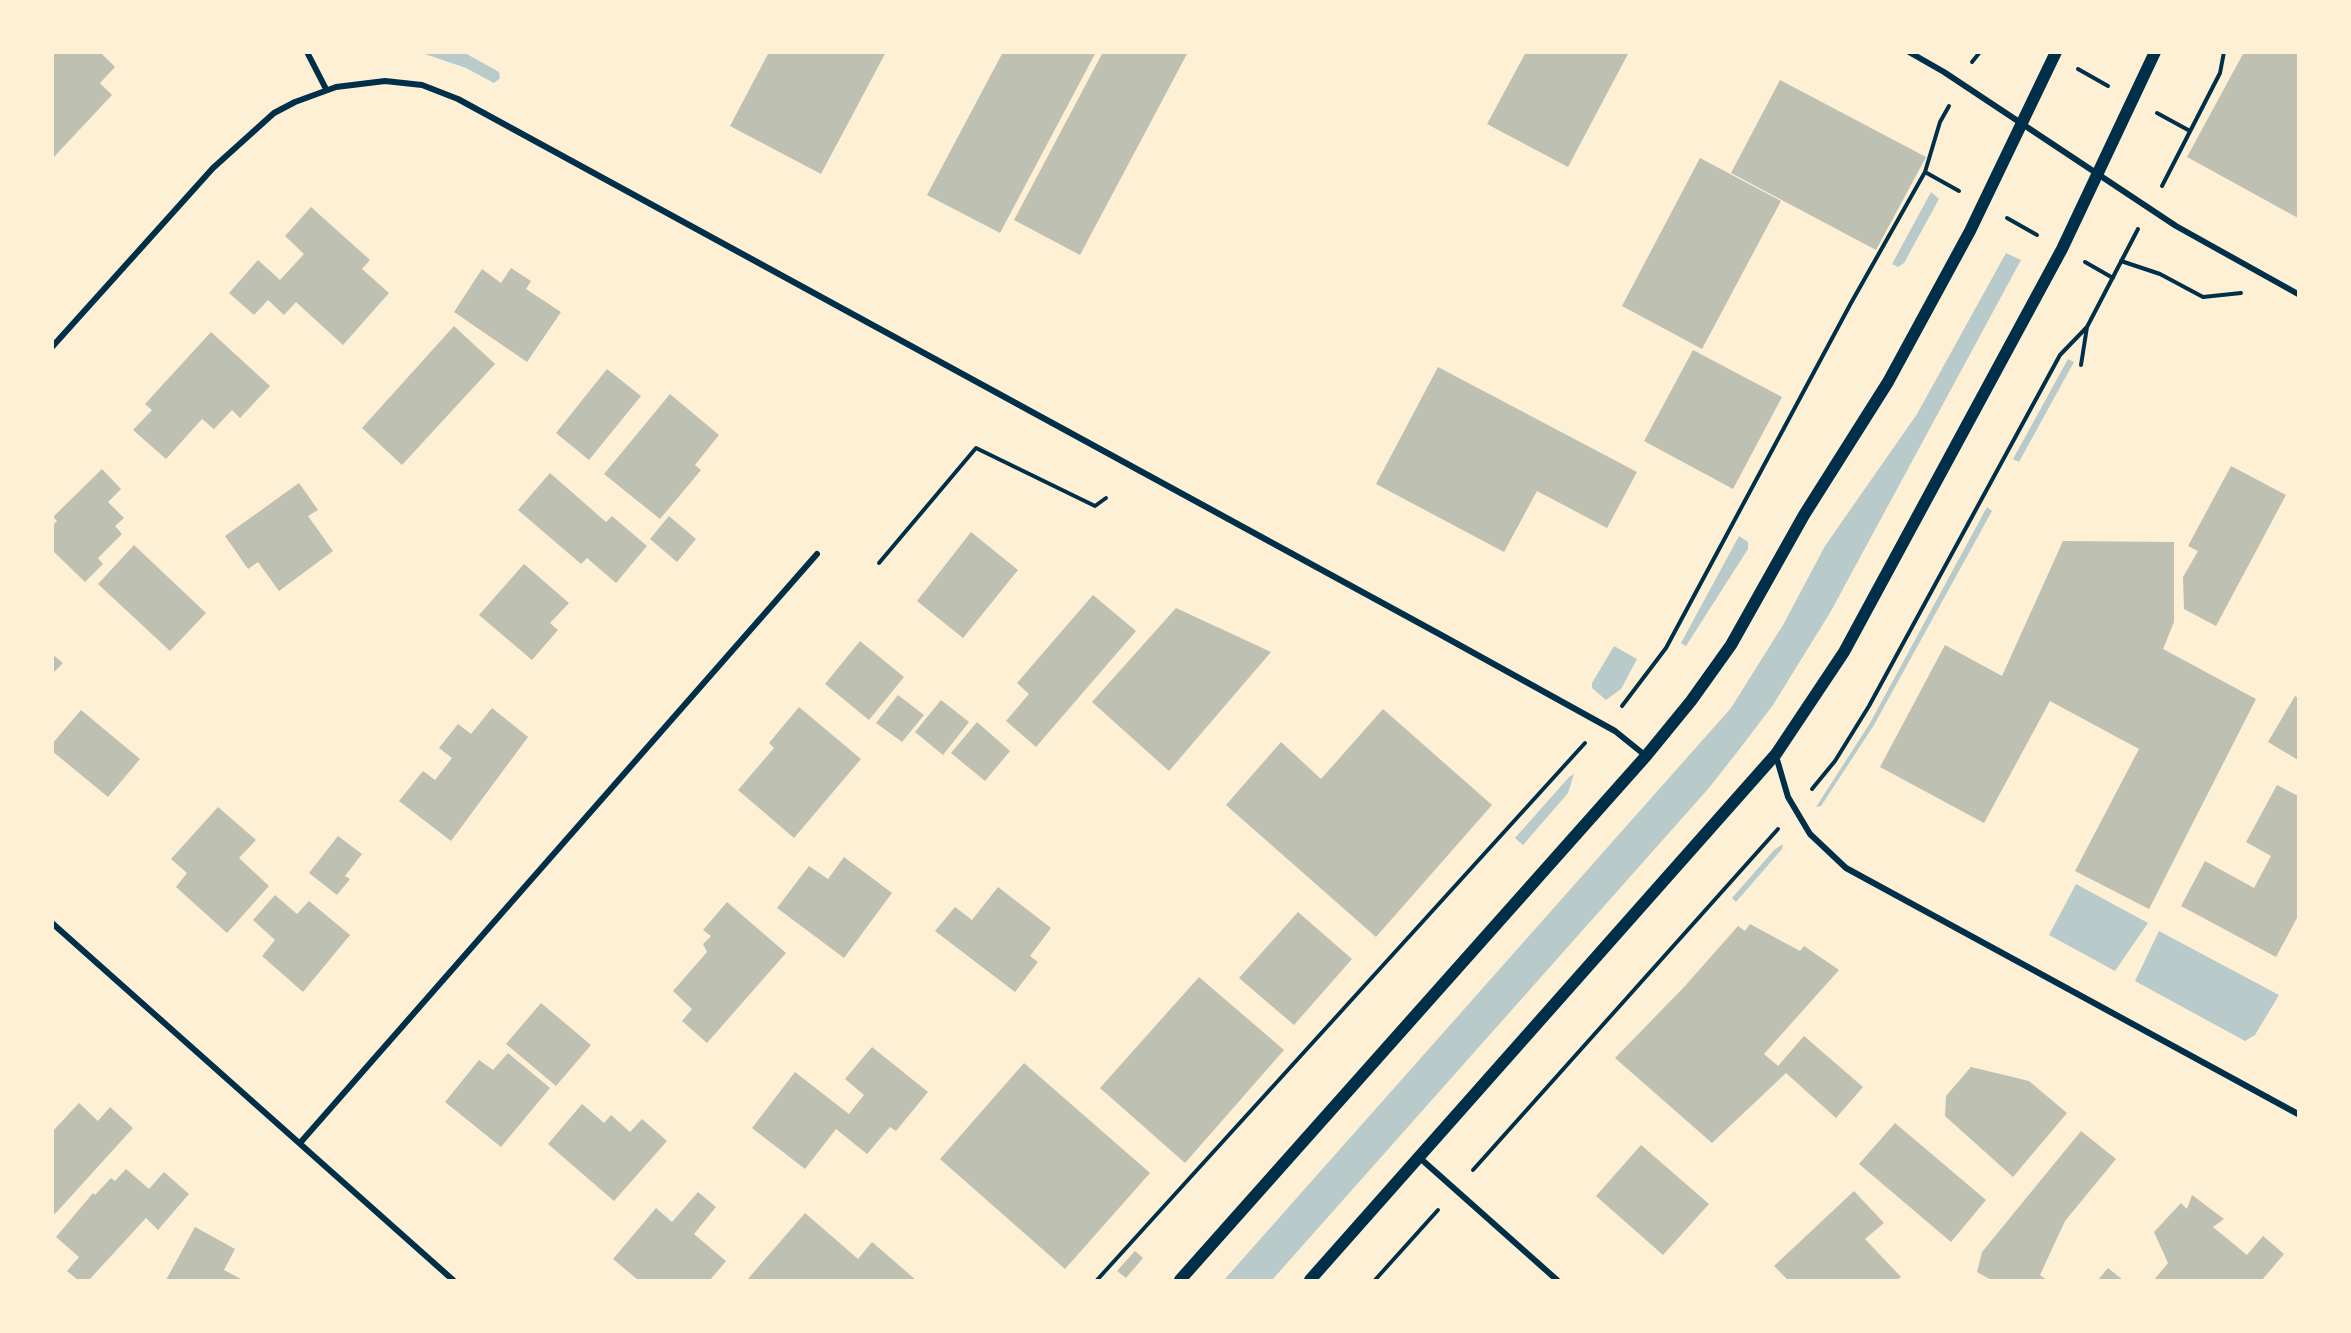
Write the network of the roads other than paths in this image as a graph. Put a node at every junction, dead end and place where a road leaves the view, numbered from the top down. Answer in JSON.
{"nodes":[{"id":1,"x":307,"y":52,"type":"edge"},
{"id":2,"x":1909,"y":52,"type":"edge"},
{"id":3,"x":2055,"y":52,"type":"edge"},
{"id":4,"x":2155,"y":52,"type":"edge"},
{"id":5,"x":326,"y":89,"type":"junction"},
{"id":6,"x":2021,"y":124,"type":"junction"},
{"id":7,"x":2097,"y":174,"type":"junction"},
{"id":8,"x":2298,"y":294,"type":"edge"},
{"id":9,"x":52,"y":347,"type":"edge"},
{"id":10,"x":817,"y":554,"type":"dead end"},
{"id":11,"x":1776,"y":754,"type":"junction"},
{"id":12,"x":1646,"y":756,"type":"junction"},
{"id":13,"x":52,"y":923,"type":"edge"},
{"id":14,"x":2298,"y":1114,"type":"edge"},
{"id":15,"x":300,"y":1143,"type":"junction"},
{"id":16,"x":1421,"y":1159,"type":"junction"},
{"id":17,"x":453,"y":1281,"type":"edge"},
{"id":18,"x":1180,"y":1281,"type":"edge"},
{"id":19,"x":1310,"y":1281,"type":"edge"},
{"id":20,"x":1557,"y":1281,"type":"edge"}],
"edges":[{"from":1,"to":5,"type":"street"},
{"from":2,"to":6,"type":"street"},
{"from":3,"to":6,"type":"main road"},
{"from":4,"to":7,"type":"main road"},
{"from":5,"to":9,"type":"street"},
{"from":5,"to":12,"type":"street"},
{"from":6,"to":7,"type":"street"},
{"from":6,"to":12,"type":"main road"},
{"from":7,"to":8,"type":"street"},
{"from":7,"to":11,"type":"main road"},
{"from":10,"to":15,"type":"street"},
{"from":11,"to":14,"type":"street"},
{"from":11,"to":16,"type":"main road"},
{"from":12,"to":18,"type":"main road"},
{"from":13,"to":15,"type":"street"},
{"from":15,"to":17,"type":"street"},
{"from":16,"to":19,"type":"main road"},
{"from":16,"to":20,"type":"street"}]}
